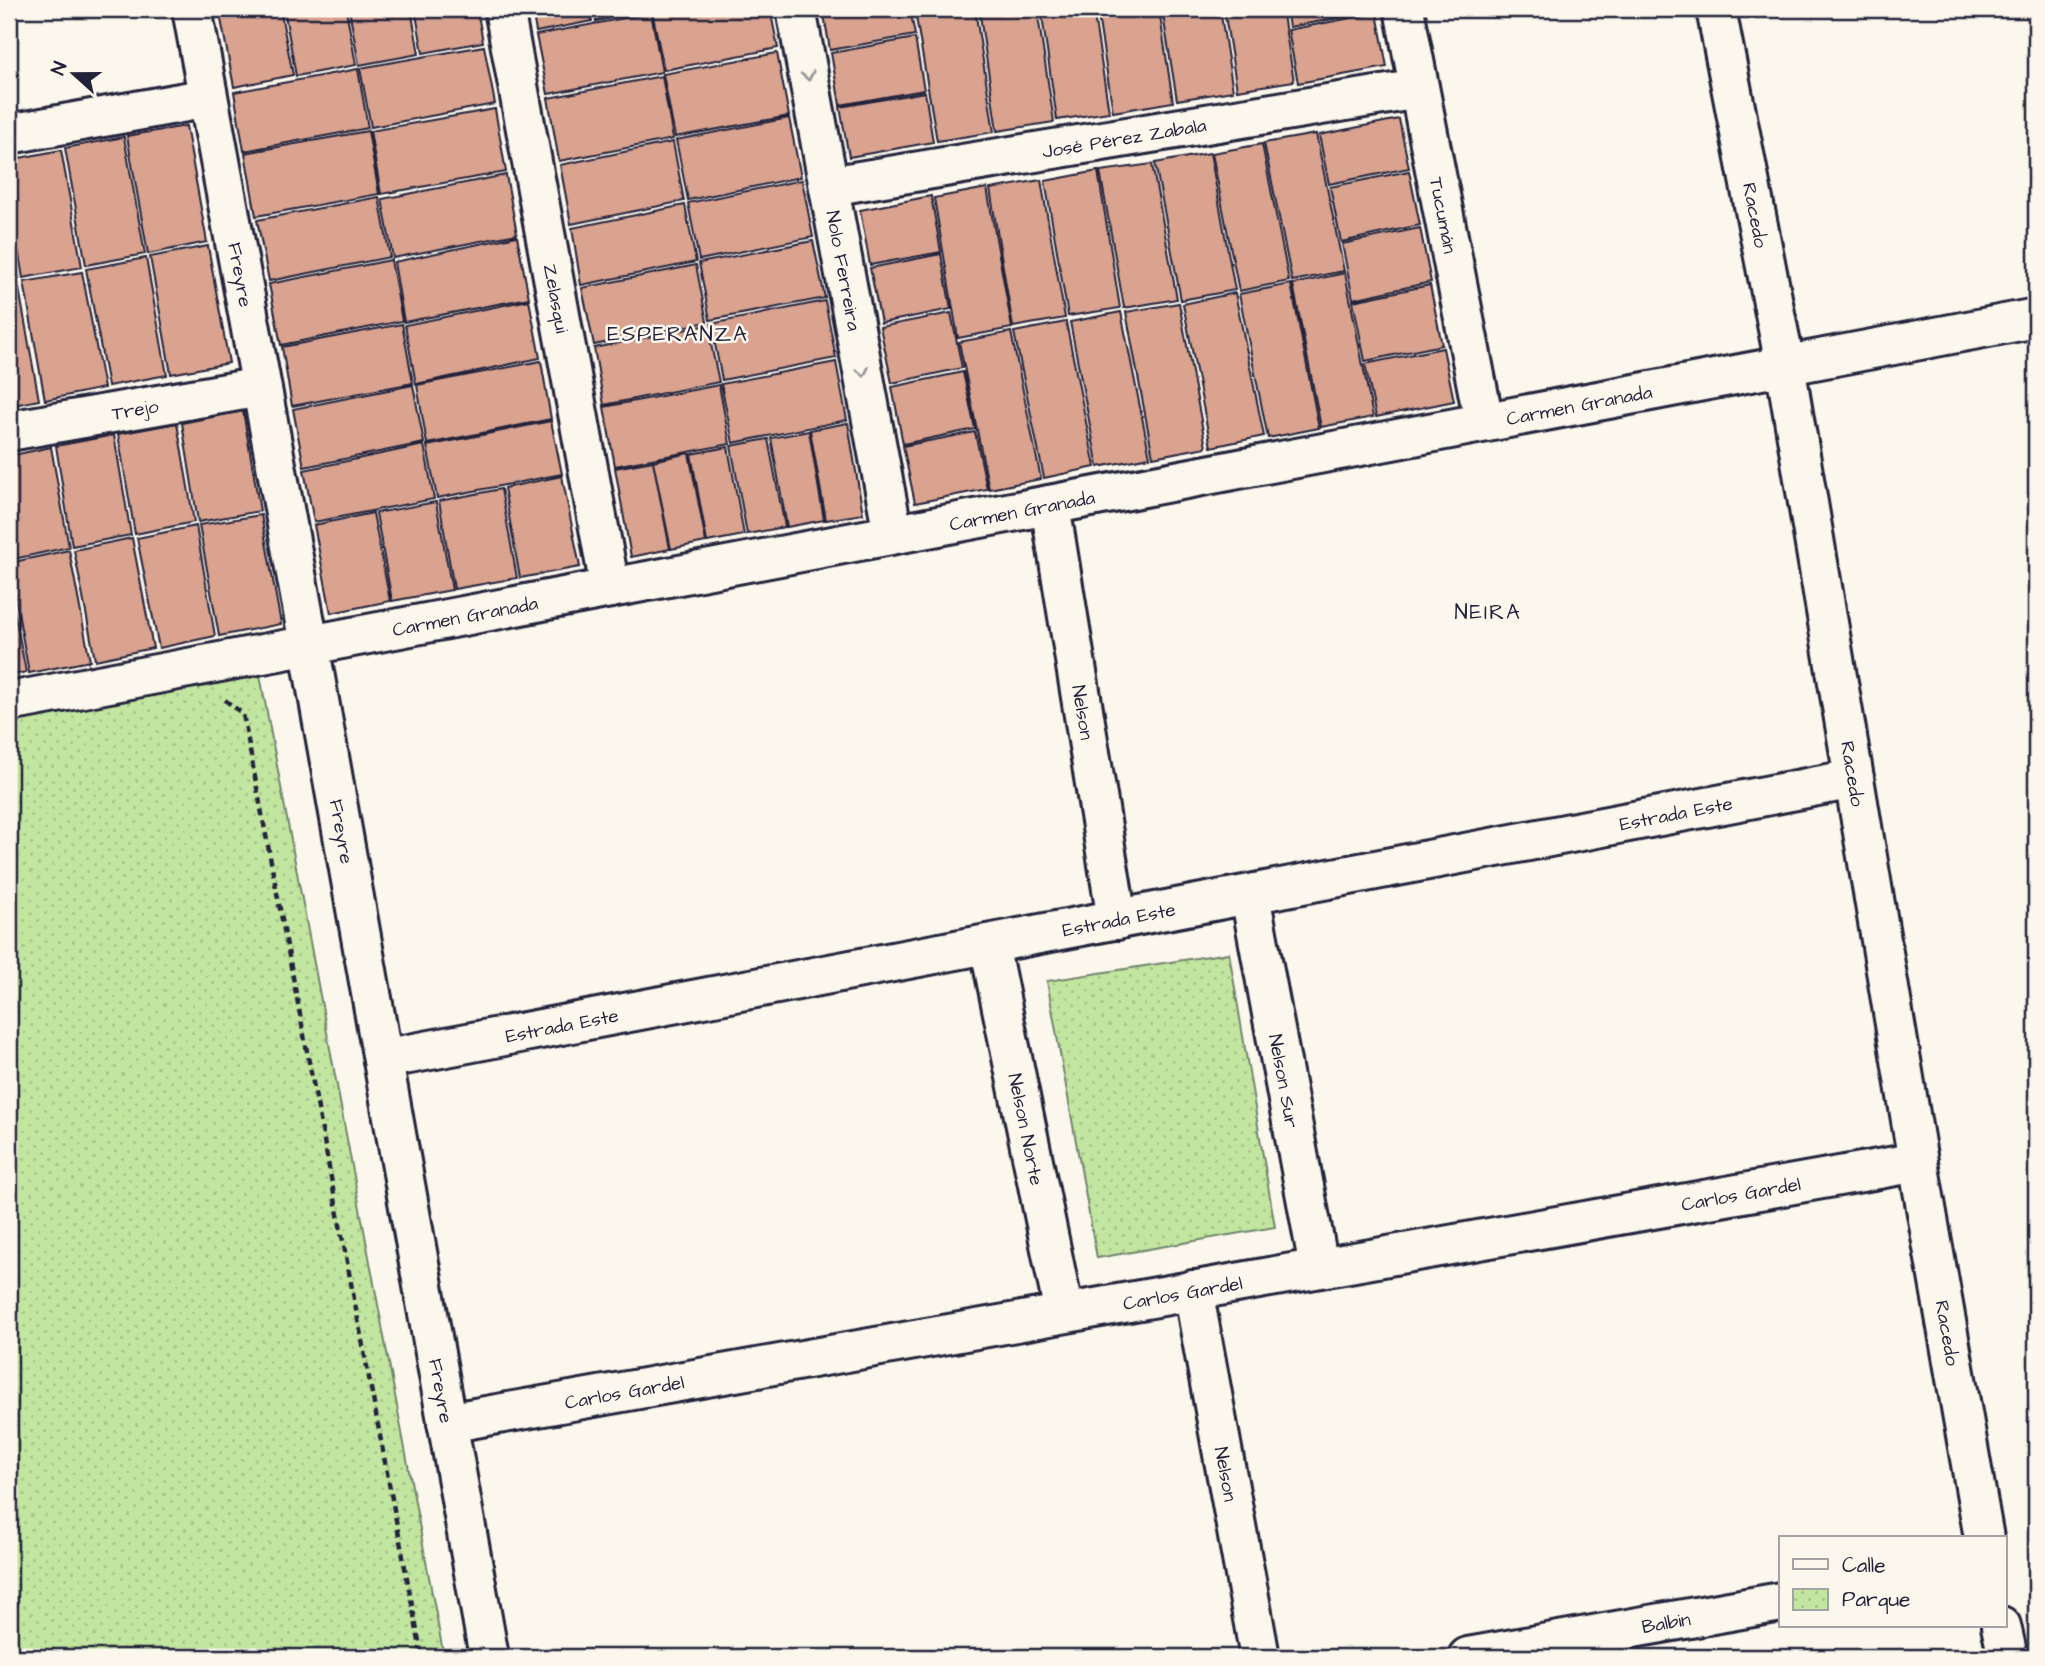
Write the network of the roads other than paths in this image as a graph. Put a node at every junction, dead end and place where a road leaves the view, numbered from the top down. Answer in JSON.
{"nodes":[{"id":1,"x":192,"y":9,"type":"edge"},
{"id":2,"x":505,"y":9,"type":"edge"},
{"id":3,"x":796,"y":9,"type":"edge"},
{"id":4,"x":1404,"y":9,"type":"edge"},
{"id":5,"x":1716,"y":9,"type":"edge"},
{"id":6,"x":1419,"y":89,"type":"junction"},
{"id":7,"x":208,"y":98,"type":"junction"},
{"id":8,"x":9,"y":134,"type":"edge"},
{"id":9,"x":829,"y":186,"type":"junction"},
{"id":10,"x":2036,"y":318,"type":"edge"},
{"id":11,"x":1784,"y":365,"type":"junction"},
{"id":12,"x":261,"y":387,"type":"junction"},
{"id":13,"x":1484,"y":422,"type":"junction"},
{"id":14,"x":9,"y":430,"type":"edge"},
{"id":15,"x":1050,"y":505,"type":"junction"},
{"id":16,"x":893,"y":534,"type":"junction"},
{"id":17,"x":610,"y":588,"type":"junction"},
{"id":18,"x":309,"y":645,"type":"junction"},
{"id":19,"x":9,"y":702,"type":"edge"},
{"id":20,"x":1854,"y":779,"type":"junction"},
{"id":21,"x":1250,"y":895,"type":"junction"},
{"id":22,"x":1117,"y":920,"type":"junction"},
{"id":23,"x":989,"y":944,"type":"junction"},
{"id":24,"x":383,"y":1059,"type":"junction"},
{"id":25,"x":1918,"y":1162,"type":"junction"},
{"id":26,"x":1319,"y":1267,"type":"junction"},
{"id":27,"x":1193,"y":1290,"type":"junction"},
{"id":28,"x":1064,"y":1313,"type":"junction"},
{"id":29,"x":447,"y":1423,"type":"junction"},
{"id":30,"x":1984,"y":1536,"type":"edge"},
{"id":31,"x":1779,"y":1602,"type":"edge"},
{"id":32,"x":2001,"y":1628,"type":"edge"},
{"id":33,"x":489,"y":1657,"type":"edge"},
{"id":34,"x":1260,"y":1657,"type":"edge"},
{"id":35,"x":1468,"y":1657,"type":"edge"},
{"id":36,"x":2008,"y":1657,"type":"edge"}],
"edges":[{"from":1,"to":7,"type":"street","name":"Freyre"},
{"from":2,"to":17,"type":"street","name":"Zelasqui"},
{"from":3,"to":9,"type":"street","name":"Nolo Ferreira","one_way":true},
{"from":4,"to":6,"type":"street","name":"Tucumán"},
{"from":5,"to":11,"type":"street","name":"Racedo"},
{"from":6,"to":9,"type":"street","name":"José Pérez Zabala"},
{"from":6,"to":13,"type":"street","name":"Tucumán"},
{"from":7,"to":8,"type":"street"},
{"from":7,"to":12,"type":"street","name":"Freyre"},
{"from":9,"to":16,"type":"street","name":"Nolo Ferreira","one_way":true},
{"from":10,"to":11,"type":"street","name":"Carmen Granada"},
{"from":11,"to":13,"type":"street","name":"Carmen Granada"},
{"from":11,"to":20,"type":"street","name":"Racedo"},
{"from":12,"to":14,"type":"street","name":"Trejo"},
{"from":12,"to":18,"type":"street","name":"Freyre"},
{"from":13,"to":15,"type":"street","name":"Carmen Granada"},
{"from":15,"to":16,"type":"street","name":"Carmen Granada"},
{"from":15,"to":22,"type":"street","name":"Nelson"},
{"from":16,"to":17,"type":"street","name":"Carmen Granada"},
{"from":17,"to":18,"type":"street","name":"Carmen Granada"},
{"from":18,"to":19,"type":"street","name":"Carmen Granada"},
{"from":18,"to":24,"type":"street","name":"Freyre"},
{"from":20,"to":21,"type":"street","name":"Estrada Este"},
{"from":20,"to":25,"type":"street","name":"Racedo"},
{"from":21,"to":22,"type":"street","name":"Estrada Este"},
{"from":21,"to":26,"type":"street","name":"Nelson Sur"},
{"from":22,"to":23,"type":"street","name":"Estrada Este"},
{"from":23,"to":24,"type":"street","name":"Estrada Este"},
{"from":23,"to":28,"type":"street","name":"Nelson Norte"},
{"from":24,"to":29,"type":"street","name":"Freyre"},
{"from":25,"to":26,"type":"street","name":"Carlos Gardel"},
{"from":25,"to":30,"type":"street","name":"Racedo"},
{"from":26,"to":27,"type":"street","name":"Carlos Gardel"},
{"from":27,"to":28,"type":"street","name":"Carlos Gardel"},
{"from":27,"to":34,"type":"street","name":"Nelson"},
{"from":28,"to":29,"type":"street","name":"Carlos Gardel"},
{"from":29,"to":33,"type":"street","name":"Freyre"},
{"from":31,"to":35,"type":"street","name":"Balbin"},
{"from":32,"to":36,"type":"street"}]}
